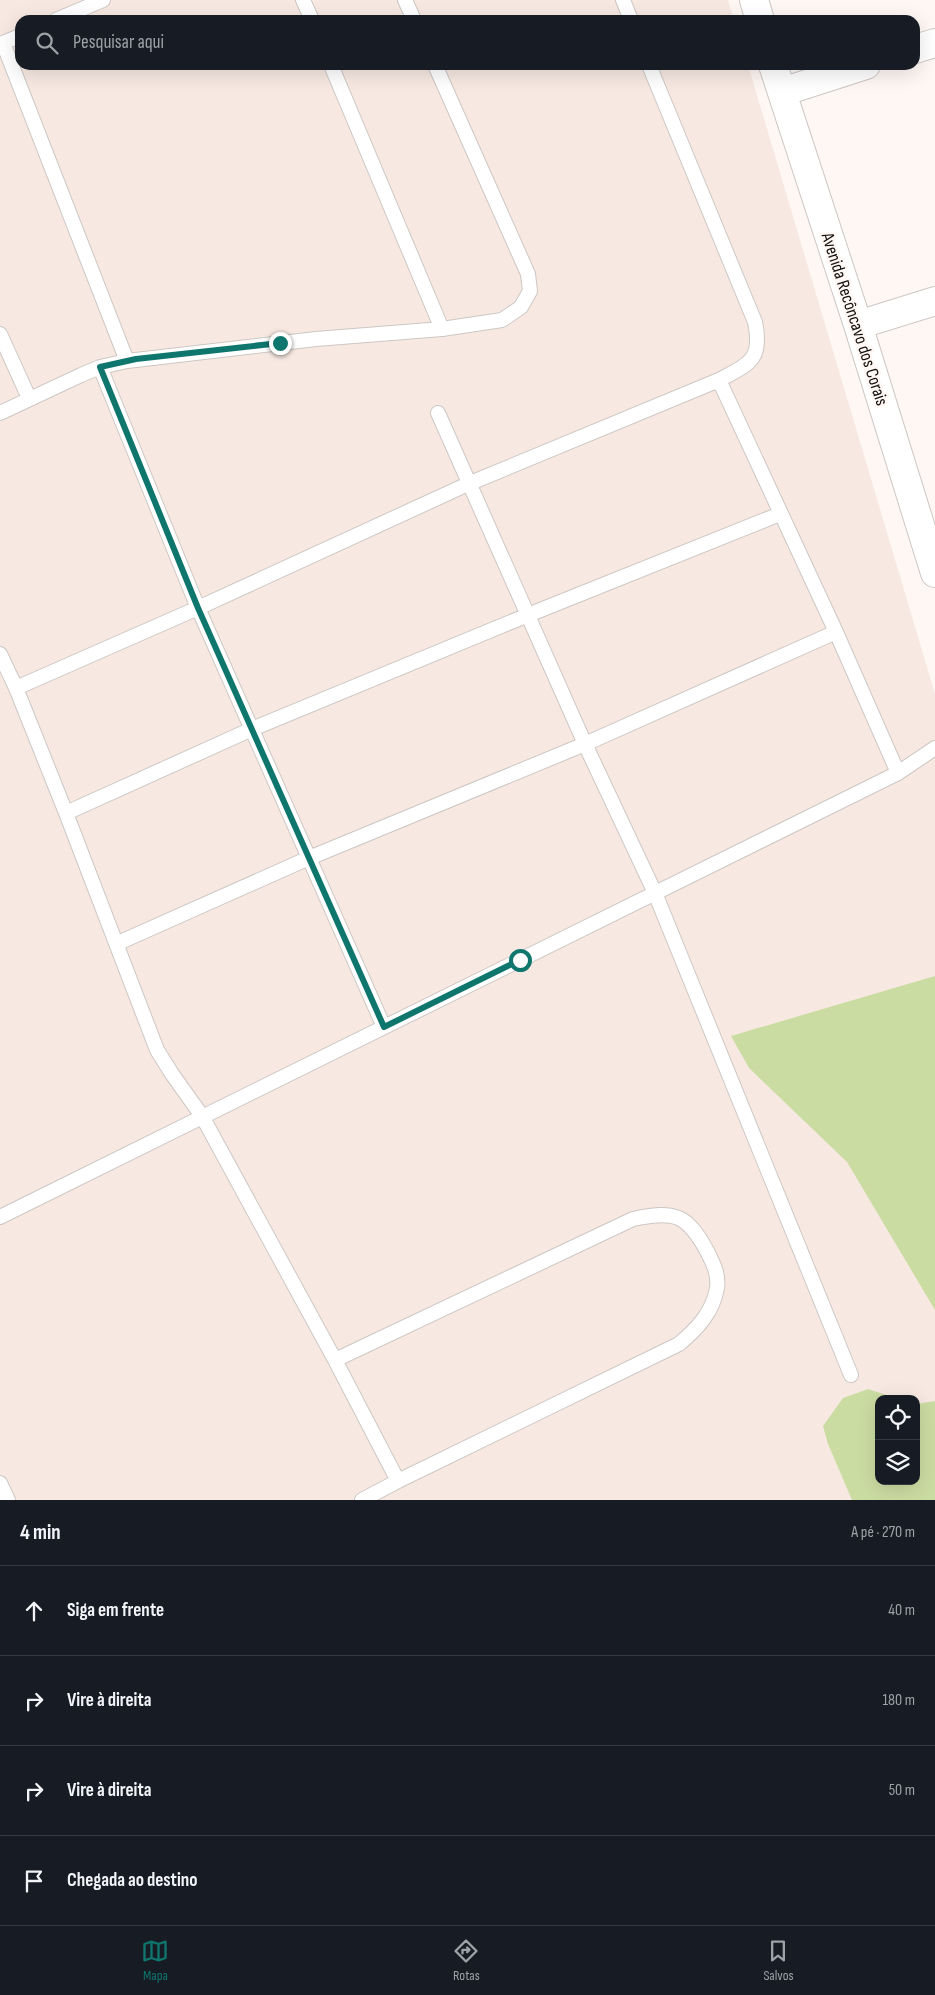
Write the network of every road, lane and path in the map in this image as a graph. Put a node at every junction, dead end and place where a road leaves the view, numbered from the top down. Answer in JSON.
{"nodes":[{"id":1,"x":103,"y":0,"type":"edge"},
{"id":2,"x":303,"y":0,"type":"edge"},
{"id":3,"x":405,"y":0,"type":"edge"},
{"id":4,"x":623,"y":0,"type":"edge"},
{"id":5,"x":754,"y":0,"type":"edge"},
{"id":6,"x":68,"y":15,"type":"edge"},
{"id":7,"x":310,"y":15,"type":"edge"},
{"id":8,"x":412,"y":15,"type":"edge"},
{"id":9,"x":629,"y":15,"type":"edge"},
{"id":10,"x":758,"y":15,"type":"edge"},
{"id":11,"x":15,"y":38,"type":"edge"},
{"id":12,"x":935,"y":43,"type":"edge"},
{"id":13,"x":2,"y":44,"type":"edge"},
{"id":14,"x":920,"y":48,"type":"edge"},
{"id":15,"x":333,"y":70,"type":"edge"},
{"id":16,"x":437,"y":70,"type":"edge"},
{"id":17,"x":651,"y":70,"type":"edge"},
{"id":18,"x":775,"y":70,"type":"edge"},
{"id":19,"x":850,"y":70,"type":"edge"},
{"id":20,"x":782,"y":92,"type":"junction"},
{"id":21,"x":935,"y":301,"type":"edge"},
{"id":22,"x":858,"y":325,"type":"junction"},
{"id":23,"x":442,"y":329,"type":"junction"},
{"id":24,"x":0,"y":334,"type":"edge"},
{"id":25,"x":127,"y":361,"type":"junction"},
{"id":26,"x":100,"y":367,"type":"junction"},
{"id":27,"x":719,"y":380,"type":"junction"},
{"id":28,"x":29,"y":398,"type":"junction"},
{"id":29,"x":0,"y":413,"type":"edge"},
{"id":30,"x":438,"y":413,"type":"dead end"},
{"id":31,"x":468,"y":484,"type":"junction"},
{"id":32,"x":780,"y":514,"type":"junction"},
{"id":33,"x":934,"y":564,"type":"edge"},
{"id":34,"x":198,"y":608,"type":"junction"},
{"id":35,"x":528,"y":615,"type":"junction"},
{"id":36,"x":836,"y":632,"type":"junction"},
{"id":37,"x":0,"y":654,"type":"edge"},
{"id":38,"x":16,"y":688,"type":"junction"},
{"id":39,"x":252,"y":729,"type":"junction"},
{"id":40,"x":585,"y":744,"type":"junction"},
{"id":41,"x":935,"y":748,"type":"edge"},
{"id":42,"x":898,"y":773,"type":"junction"},
{"id":43,"x":66,"y":813,"type":"junction"},
{"id":44,"x":309,"y":858,"type":"junction"},
{"id":45,"x":655,"y":893,"type":"junction"},
{"id":46,"x":118,"y":943,"type":"junction"},
{"id":47,"x":384,"y":1027,"type":"junction"},
{"id":48,"x":202,"y":1116,"type":"junction"},
{"id":49,"x":0,"y":1217,"type":"edge"},
{"id":50,"x":335,"y":1360,"type":"junction"},
{"id":51,"x":851,"y":1375,"type":"dead end"},
{"id":52,"x":398,"y":1482,"type":"junction"},
{"id":53,"x":0,"y":1483,"type":"edge"},
{"id":54,"x":8,"y":1500,"type":"edge"},
{"id":55,"x":362,"y":1500,"type":"edge"}],
"edges":[{"from":1,"to":6,"type":"lane"},
{"from":2,"to":7,"type":"lane"},
{"from":3,"to":8,"type":"lane"},
{"from":4,"to":9,"type":"lane"},
{"from":5,"to":10,"type":"street"},
{"from":11,"to":13,"type":"lane"},
{"from":12,"to":14,"type":"street"},
{"from":13,"to":25,"type":"lane"},
{"from":15,"to":23,"type":"lane"},
{"from":16,"to":23,"type":"lane"},
{"from":17,"to":27,"type":"lane"},
{"from":18,"to":20,"type":"street","name":"Avenida Recôncavo dos Corais"},
{"from":19,"to":20,"type":"street"},
{"from":20,"to":22,"type":"street","name":"Avenida Recôncavo dos Corais"},
{"from":21,"to":22,"type":"street"},
{"from":22,"to":33,"type":"street","name":"Avenida Recôncavo dos Corais"},
{"from":23,"to":25,"type":"lane"},
{"from":24,"to":28,"type":"lane"},
{"from":25,"to":26,"type":"lane"},
{"from":26,"to":28,"type":"lane"},
{"from":26,"to":34,"type":"lane"},
{"from":27,"to":31,"type":"lane"},
{"from":27,"to":32,"type":"lane"},
{"from":28,"to":29,"type":"lane"},
{"from":30,"to":31,"type":"lane"},
{"from":31,"to":34,"type":"lane"},
{"from":31,"to":35,"type":"lane"},
{"from":32,"to":35,"type":"lane"},
{"from":32,"to":36,"type":"lane"},
{"from":34,"to":38,"type":"lane"},
{"from":34,"to":39,"type":"lane"},
{"from":35,"to":39,"type":"lane"},
{"from":35,"to":40,"type":"lane"},
{"from":36,"to":40,"type":"lane"},
{"from":36,"to":42,"type":"lane"},
{"from":37,"to":38,"type":"lane"},
{"from":38,"to":43,"type":"lane"},
{"from":39,"to":43,"type":"lane"},
{"from":39,"to":44,"type":"lane"},
{"from":40,"to":44,"type":"lane"},
{"from":40,"to":45,"type":"lane"},
{"from":41,"to":42,"type":"lane"},
{"from":42,"to":45,"type":"lane"},
{"from":43,"to":46,"type":"lane"},
{"from":44,"to":46,"type":"lane"},
{"from":44,"to":47,"type":"lane"},
{"from":45,"to":47,"type":"lane"},
{"from":45,"to":51,"type":"lane"},
{"from":46,"to":48,"type":"lane"},
{"from":47,"to":48,"type":"lane"},
{"from":48,"to":49,"type":"lane"},
{"from":48,"to":50,"type":"lane"},
{"from":50,"to":52,"type":"lane"},
{"from":50,"to":52,"type":"lane"},
{"from":52,"to":55,"type":"lane"},
{"from":53,"to":54,"type":"lane"}]}
